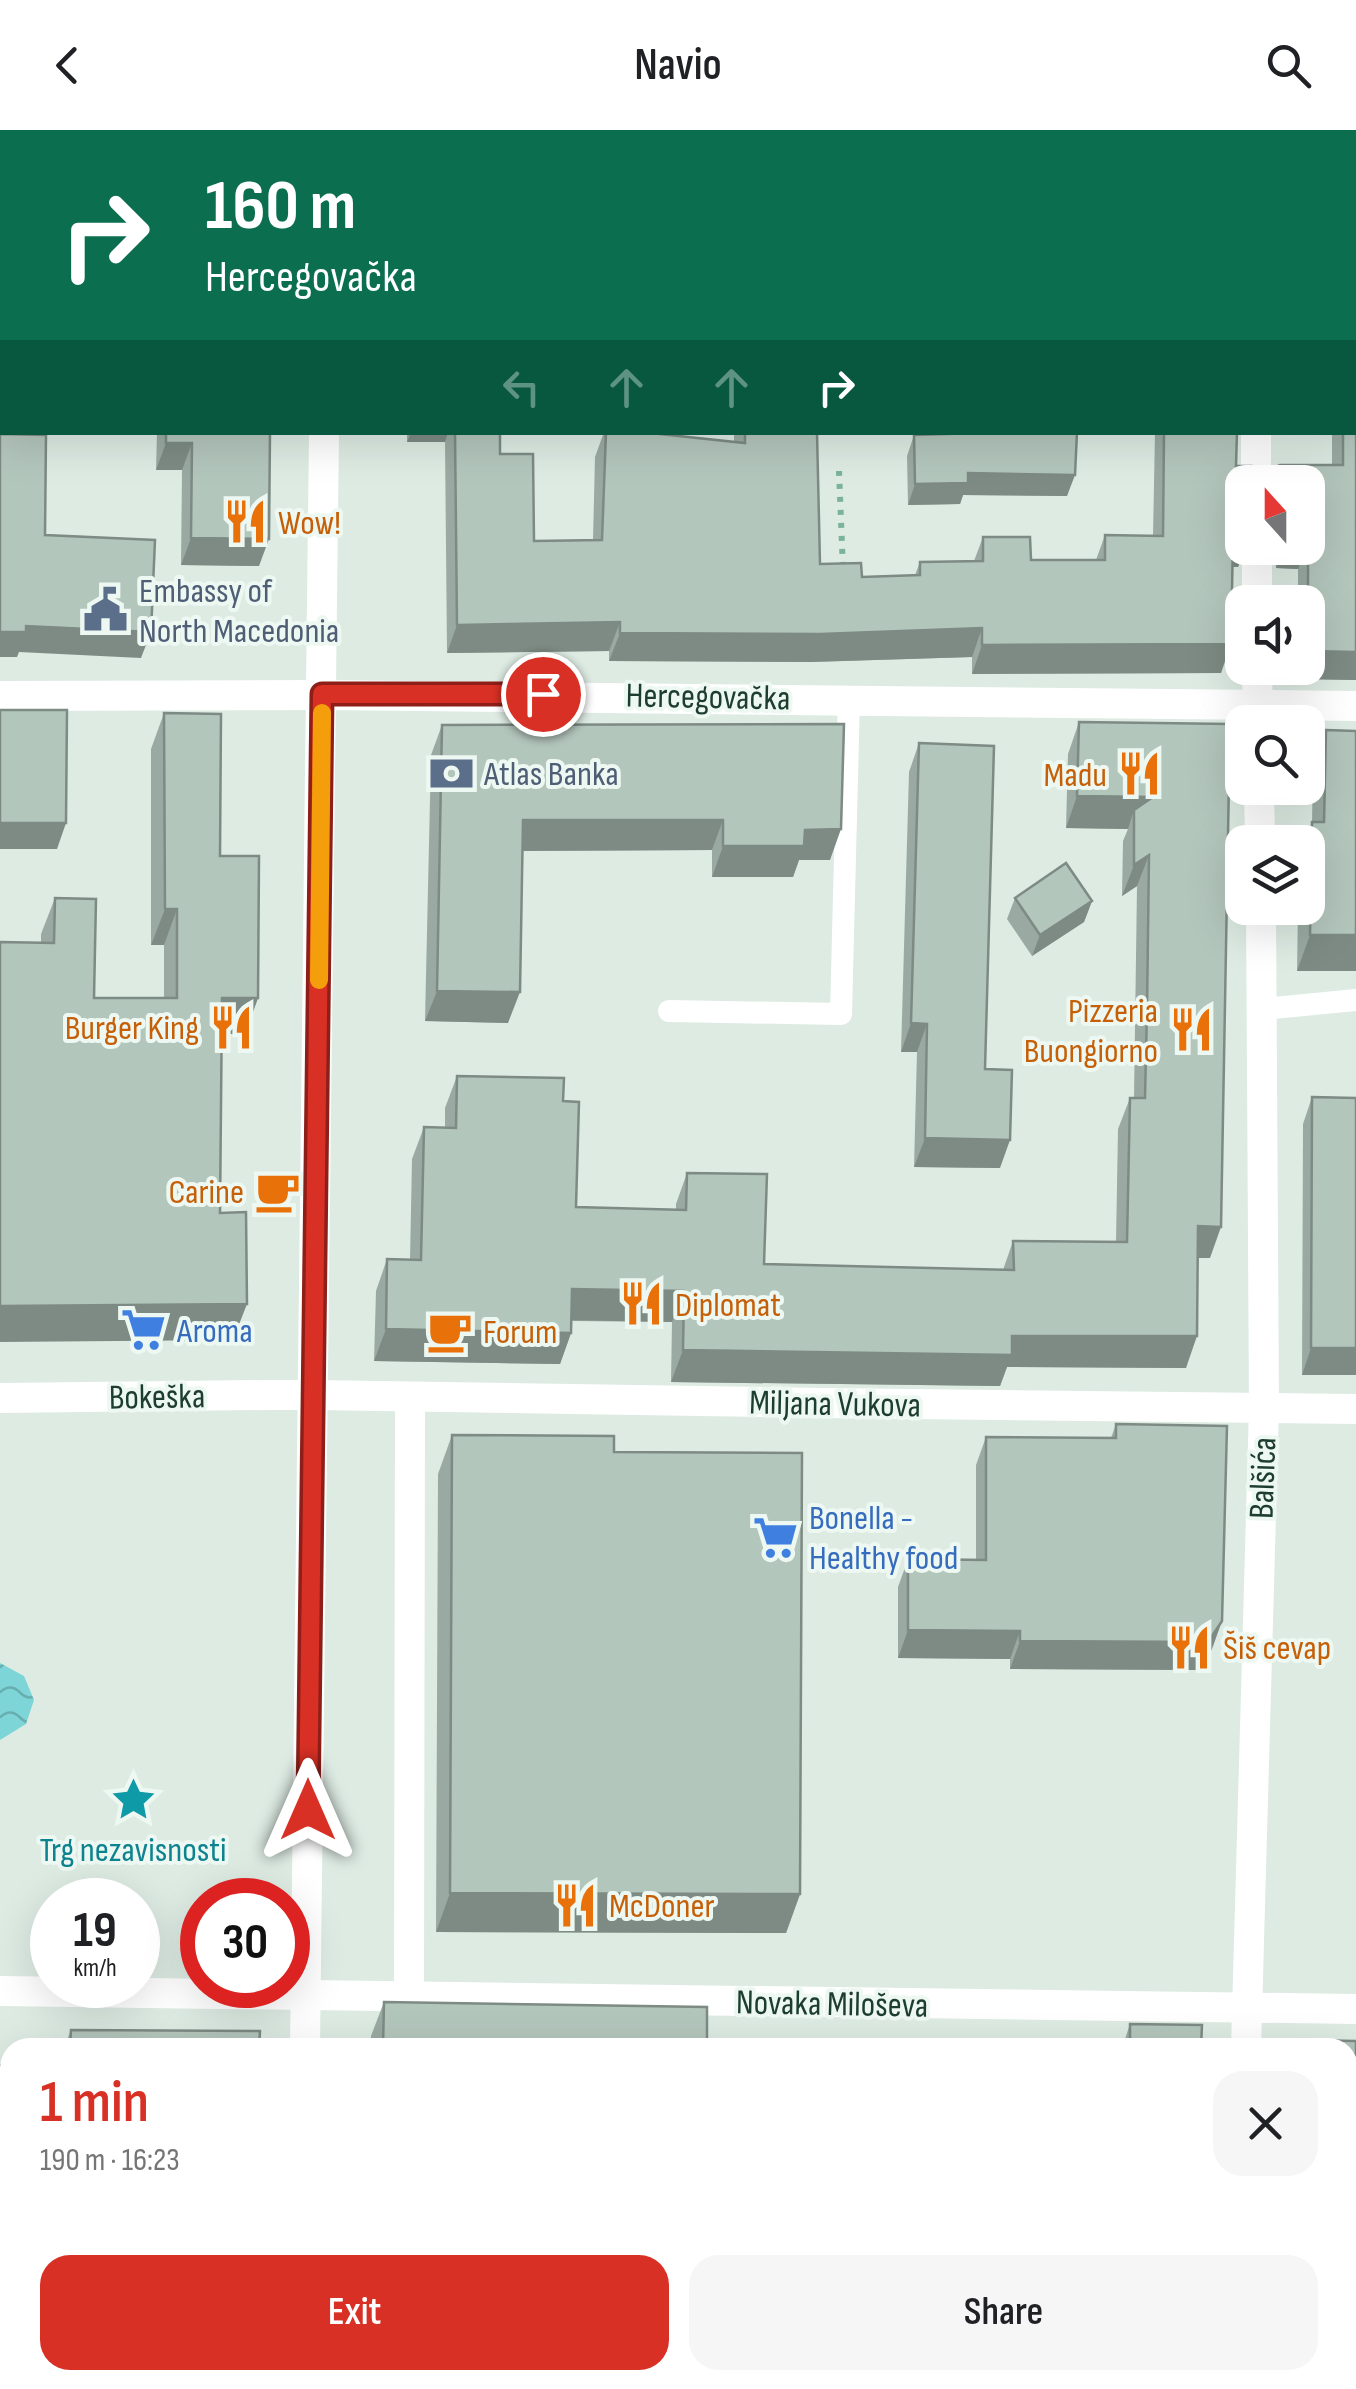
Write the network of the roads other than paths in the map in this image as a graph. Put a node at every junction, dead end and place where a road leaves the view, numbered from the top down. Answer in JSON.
{"nodes":[{"id":1,"x":324,"y":435,"type":"edge"},
{"id":2,"x":1256,"y":435,"type":"edge"},
{"id":3,"x":1256,"y":465,"type":"edge"},
{"id":4,"x":322,"y":694,"type":"junction"},
{"id":5,"x":0,"y":696,"type":"edge"},
{"id":6,"x":848,"y":698,"type":"junction"},
{"id":7,"x":1356,"y":706,"type":"edge"},
{"id":8,"x":1325,"y":709,"type":"edge"},
{"id":9,"x":1225,"y":713,"type":"edge"},
{"id":10,"x":1261,"y":925,"type":"edge"},
{"id":11,"x":1356,"y":1000,"type":"edge"},
{"id":12,"x":1262,"y":1009,"type":"junction"},
{"id":13,"x":670,"y":1011,"type":"dead end"},
{"id":14,"x":314,"y":1394,"type":"junction"},
{"id":15,"x":410,"y":1397,"type":"junction"},
{"id":16,"x":0,"y":1398,"type":"edge"},
{"id":17,"x":1264,"y":1407,"type":"junction"},
{"id":18,"x":1356,"y":1409,"type":"edge"},
{"id":19,"x":308,"y":1878,"type":"edge"},
{"id":20,"x":0,"y":1991,"type":"edge"},
{"id":21,"x":180,"y":1994,"type":"edge"},
{"id":22,"x":310,"y":1996,"type":"edge"},
{"id":23,"x":409,"y":1996,"type":"junction"},
{"id":24,"x":307,"y":2008,"type":"edge"},
{"id":25,"x":1246,"y":2009,"type":"junction"},
{"id":26,"x":1356,"y":2009,"type":"edge"},
{"id":27,"x":306,"y":2038,"type":"edge"},
{"id":28,"x":1246,"y":2038,"type":"edge"}],
"edges":[{"from":1,"to":4,"type":"street"},
{"from":2,"to":3,"type":"street"},
{"from":4,"to":5,"type":"street","name":"Hercegovačka"},
{"from":4,"to":6,"type":"street","name":"Hercegovačka"},
{"from":4,"to":14,"type":"street"},
{"from":6,"to":9,"type":"street","name":"Hercegovačka"},
{"from":6,"to":13,"type":"lane"},
{"from":7,"to":8,"type":"street","name":"Hercegovačka"},
{"from":10,"to":12,"type":"street","name":"Balšića"},
{"from":11,"to":12,"type":"lane"},
{"from":12,"to":17,"type":"street","name":"Balšića"},
{"from":14,"to":15,"type":"street","name":"Miljana Vukova"},
{"from":14,"to":16,"type":"street","name":"Bokeška"},
{"from":14,"to":19,"type":"street"},
{"from":15,"to":17,"type":"street","name":"Miljana Vukova"},
{"from":15,"to":23,"type":"street"},
{"from":17,"to":18,"type":"street","name":"Miljana Vukova"},
{"from":17,"to":25,"type":"street","name":"Balšića"},
{"from":20,"to":21,"type":"street","name":"Novaka Miloševa"},
{"from":22,"to":23,"type":"street","name":"Novaka Miloševa"},
{"from":23,"to":25,"type":"street","name":"Novaka Miloševa"},
{"from":24,"to":27,"type":"street"},
{"from":25,"to":26,"type":"street","name":"Novaka Miloševa"},
{"from":25,"to":28,"type":"street","name":"Balšića"}]}
